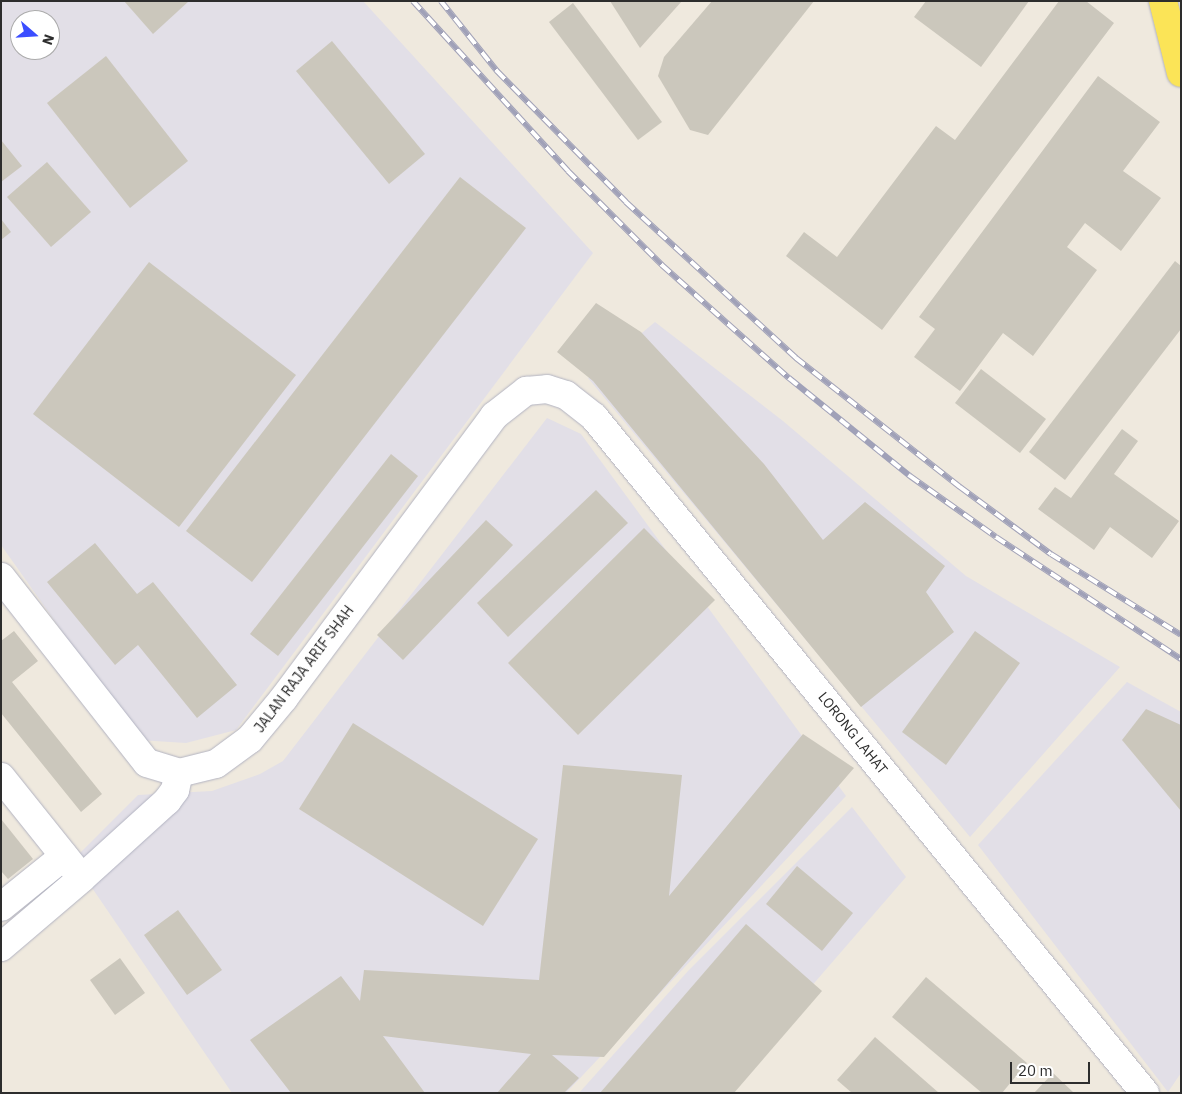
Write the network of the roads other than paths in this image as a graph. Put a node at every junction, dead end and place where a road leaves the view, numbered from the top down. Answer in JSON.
{"nodes":[{"id":1,"x":1163,"y":1,"type":"edge"},
{"id":2,"x":1181,"y":73,"type":"edge"},
{"id":3,"x":546,"y":389,"type":"joint"},
{"id":4,"x":1,"y":577,"type":"edge"},
{"id":5,"x":179,"y":773,"type":"junction"},
{"id":6,"x":1,"y":777,"type":"edge"},
{"id":7,"x":64,"y":856,"type":"junction"},
{"id":8,"x":82,"y":878,"type":"junction"},
{"id":9,"x":1,"y":907,"type":"edge"},
{"id":10,"x":1,"y":947,"type":"edge"},
{"id":11,"x":1145,"y":1093,"type":"edge"}],
"edges":[{"from":1,"to":2,"type":"main road"},
{"from":3,"to":5,"type":"street","name":"JALAN RAJA ARIF SHAH"},
{"from":3,"to":11,"type":"street","name":"LORONG LAHAT"},
{"from":4,"to":5,"type":"street"},
{"from":5,"to":8,"type":"street"},
{"from":6,"to":7,"type":"street"},
{"from":7,"to":8,"type":"street"},
{"from":7,"to":9,"type":"street"},
{"from":8,"to":10,"type":"street"}]}
